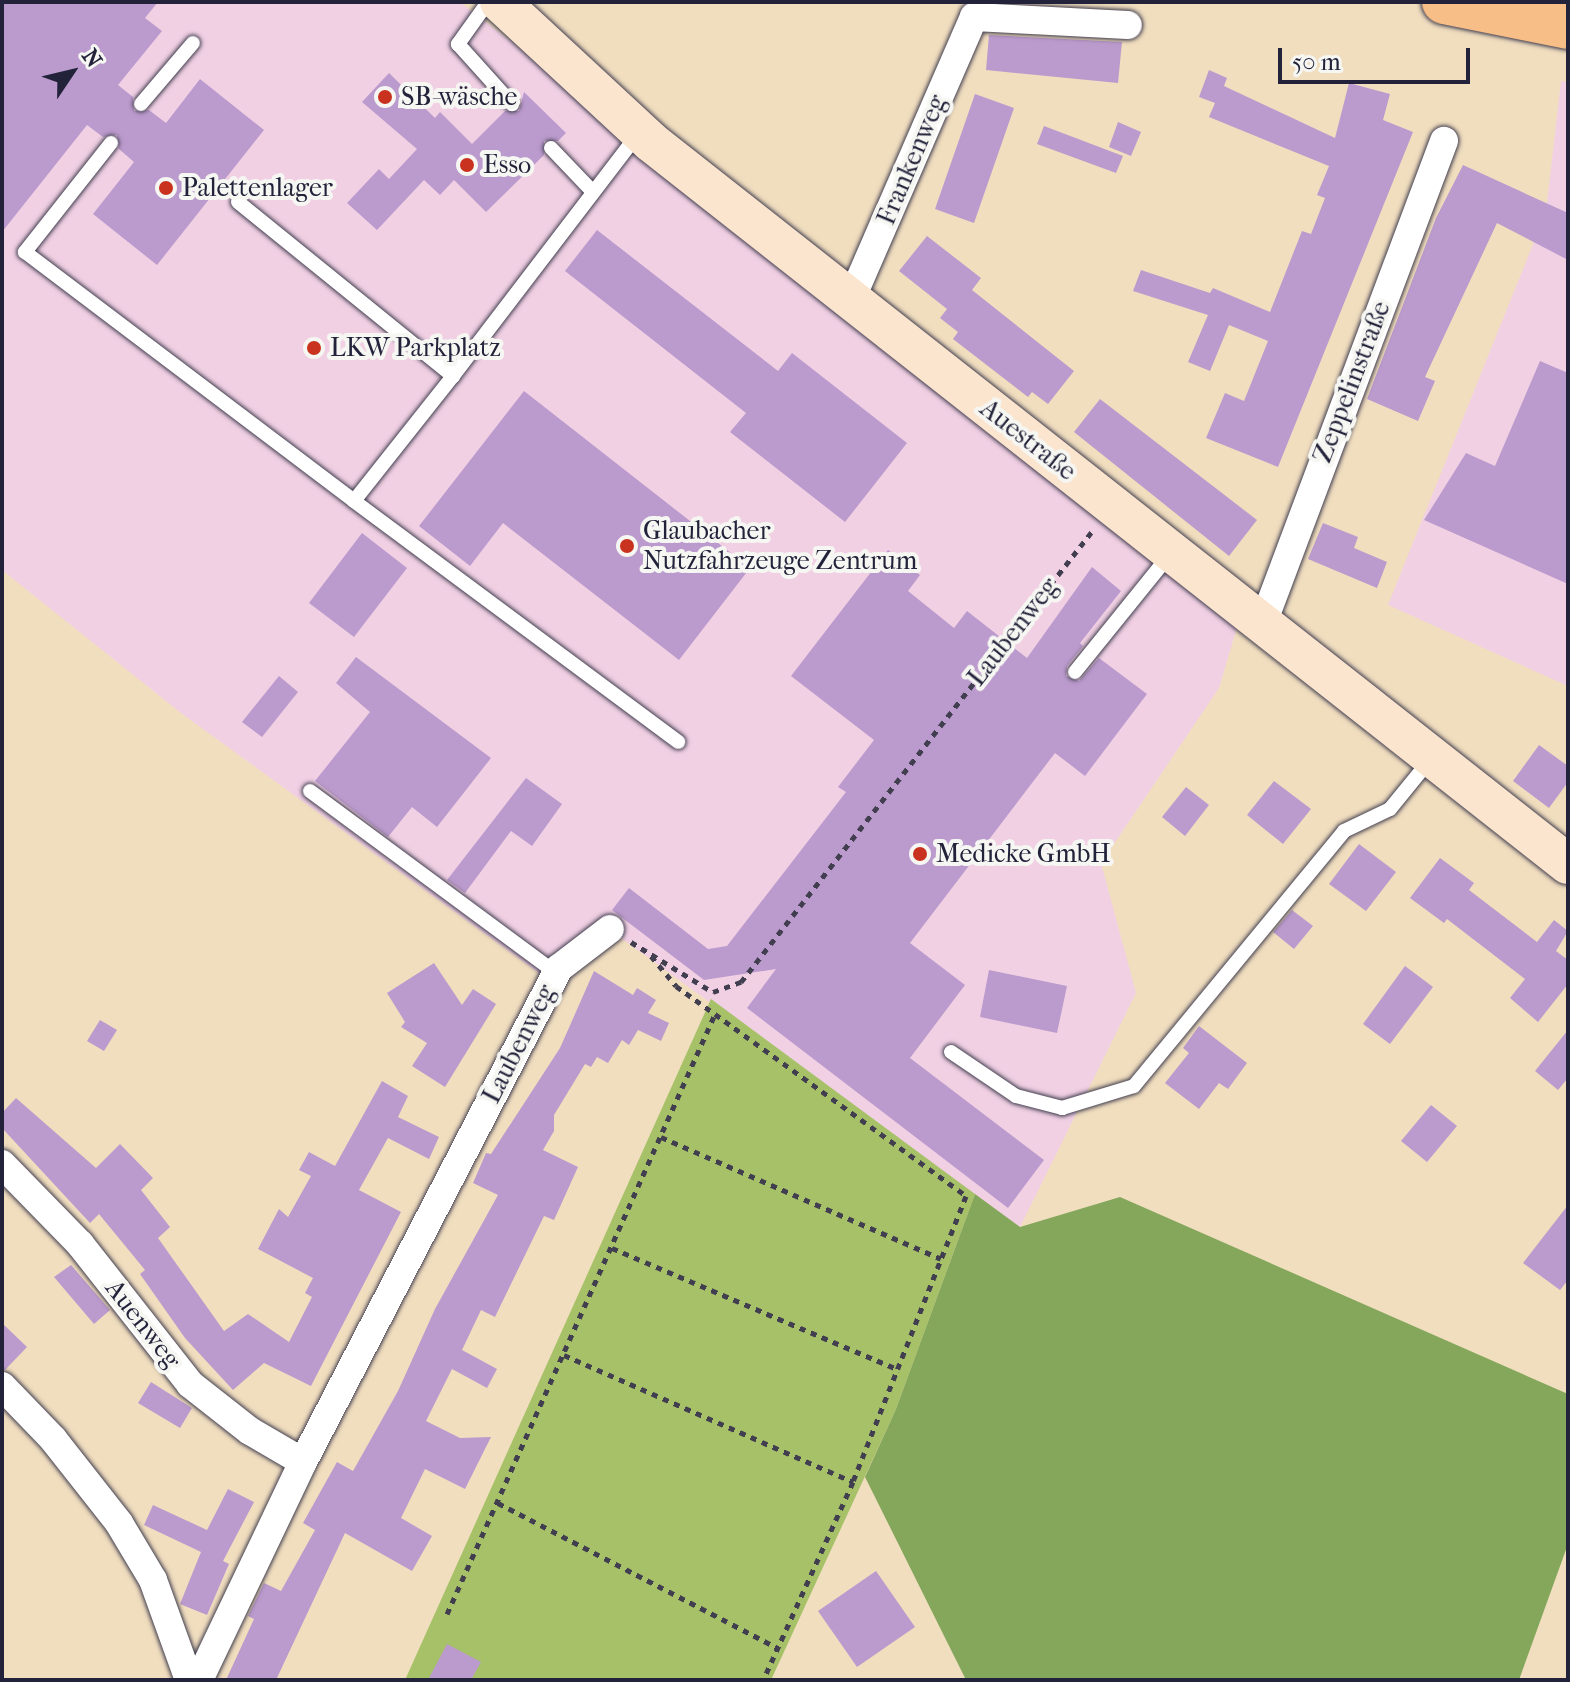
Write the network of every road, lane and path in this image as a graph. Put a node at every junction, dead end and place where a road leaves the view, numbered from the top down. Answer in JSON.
{"nodes":[{"id":1,"x":488,"y":2,"type":"edge"},
{"id":2,"x":500,"y":2,"type":"edge"},
{"id":3,"x":1444,"y":2,"type":"edge"},
{"id":4,"x":1128,"y":25,"type":"dead end"},
{"id":5,"x":1568,"y":27,"type":"edge"},
{"id":6,"x":193,"y":43,"type":"dead end"},
{"id":7,"x":141,"y":104,"type":"dead end"},
{"id":8,"x":512,"y":104,"type":"dead end"},
{"id":9,"x":639,"y":131,"type":"junction"},
{"id":10,"x":1444,"y":141,"type":"dead end"},
{"id":11,"x":111,"y":143,"type":"dead end"},
{"id":12,"x":551,"y":148,"type":"dead end"},
{"id":13,"x":593,"y":192,"type":"junction"},
{"id":14,"x":238,"y":202,"type":"dead end"},
{"id":15,"x":850,"y":302,"type":"junction"},
{"id":16,"x":453,"y":376,"type":"junction"},
{"id":17,"x":354,"y":501,"type":"junction"},
{"id":18,"x":1111,"y":506,"type":"junction"},
{"id":19,"x":1172,"y":552,"type":"junction"},
{"id":20,"x":1263,"y":623,"type":"junction"},
{"id":21,"x":1075,"y":672,"type":"dead end"},
{"id":22,"x":678,"y":742,"type":"dead end"},
{"id":23,"x":1432,"y":756,"type":"junction"},
{"id":24,"x":310,"y":791,"type":"dead end"},
{"id":25,"x":1568,"y":864,"type":"edge"},
{"id":26,"x":610,"y":929,"type":"joint"},
{"id":27,"x":649,"y":953,"type":"junction"},
{"id":28,"x":556,"y":973,"type":"junction"},
{"id":29,"x":715,"y":1014,"type":"junction"},
{"id":30,"x":951,"y":1052,"type":"dead end"},
{"id":31,"x":661,"y":1137,"type":"junction"},
{"id":32,"x":2,"y":1164,"type":"edge"},
{"id":33,"x":612,"y":1248,"type":"junction"},
{"id":34,"x":941,"y":1259,"type":"junction"},
{"id":35,"x":564,"y":1355,"type":"junction"},
{"id":36,"x":899,"y":1370,"type":"junction"},
{"id":37,"x":2,"y":1386,"type":"edge"},
{"id":38,"x":303,"y":1462,"type":"junction"},
{"id":39,"x":853,"y":1482,"type":"junction"},
{"id":40,"x":498,"y":1503,"type":"junction"},
{"id":41,"x":447,"y":1614,"type":"dead end"},
{"id":42,"x":778,"y":1648,"type":"junction"},
{"id":43,"x":189,"y":1680,"type":"edge"},
{"id":44,"x":199,"y":1680,"type":"edge"},
{"id":45,"x":763,"y":1680,"type":"edge"}],
"edges":[{"from":1,"to":8,"type":"lane"},
{"from":2,"to":9,"type":"street","name":"Auestraße"},
{"from":3,"to":5,"type":"main road"},
{"from":4,"to":15,"type":"street","name":"Frankenweg"},
{"from":6,"to":7,"type":"lane"},
{"from":9,"to":13,"type":"lane"},
{"from":9,"to":15,"type":"street","name":"Auestraße"},
{"from":10,"to":20,"type":"street","name":"Zeppelinstraße"},
{"from":11,"to":17,"type":"lane"},
{"from":12,"to":13,"type":"lane"},
{"from":13,"to":16,"type":"lane"},
{"from":14,"to":16,"type":"lane"},
{"from":15,"to":18,"type":"street","name":"Auestraße"},
{"from":16,"to":17,"type":"lane"},
{"from":17,"to":22,"type":"lane"},
{"from":18,"to":19,"type":"street","name":"Auestraße"},
{"from":18,"to":27,"type":"path","name":"Laubenweg"},
{"from":19,"to":20,"type":"street","name":"Auestraße"},
{"from":19,"to":21,"type":"lane"},
{"from":20,"to":23,"type":"street","name":"Auestraße"},
{"from":23,"to":25,"type":"street","name":"Auestraße"},
{"from":23,"to":30,"type":"lane"},
{"from":24,"to":28,"type":"lane"},
{"from":26,"to":27,"type":"path","name":"Laubenweg"},
{"from":26,"to":28,"type":"street","name":"Laubenweg"},
{"from":27,"to":29,"type":"path"},
{"from":28,"to":38,"type":"street","name":"Laubenweg"},
{"from":29,"to":31,"type":"path"},
{"from":29,"to":34,"type":"path"},
{"from":31,"to":33,"type":"path"},
{"from":31,"to":34,"type":"path"},
{"from":32,"to":38,"type":"street","name":"Auenweg"},
{"from":33,"to":35,"type":"path"},
{"from":33,"to":36,"type":"path"},
{"from":34,"to":36,"type":"path"},
{"from":35,"to":39,"type":"path"},
{"from":35,"to":40,"type":"path"},
{"from":36,"to":39,"type":"path"},
{"from":37,"to":43,"type":"street"},
{"from":38,"to":44,"type":"street","name":"Laubenweg"},
{"from":39,"to":42,"type":"path"},
{"from":40,"to":41,"type":"path"},
{"from":40,"to":42,"type":"path"},
{"from":42,"to":45,"type":"path"}]}
